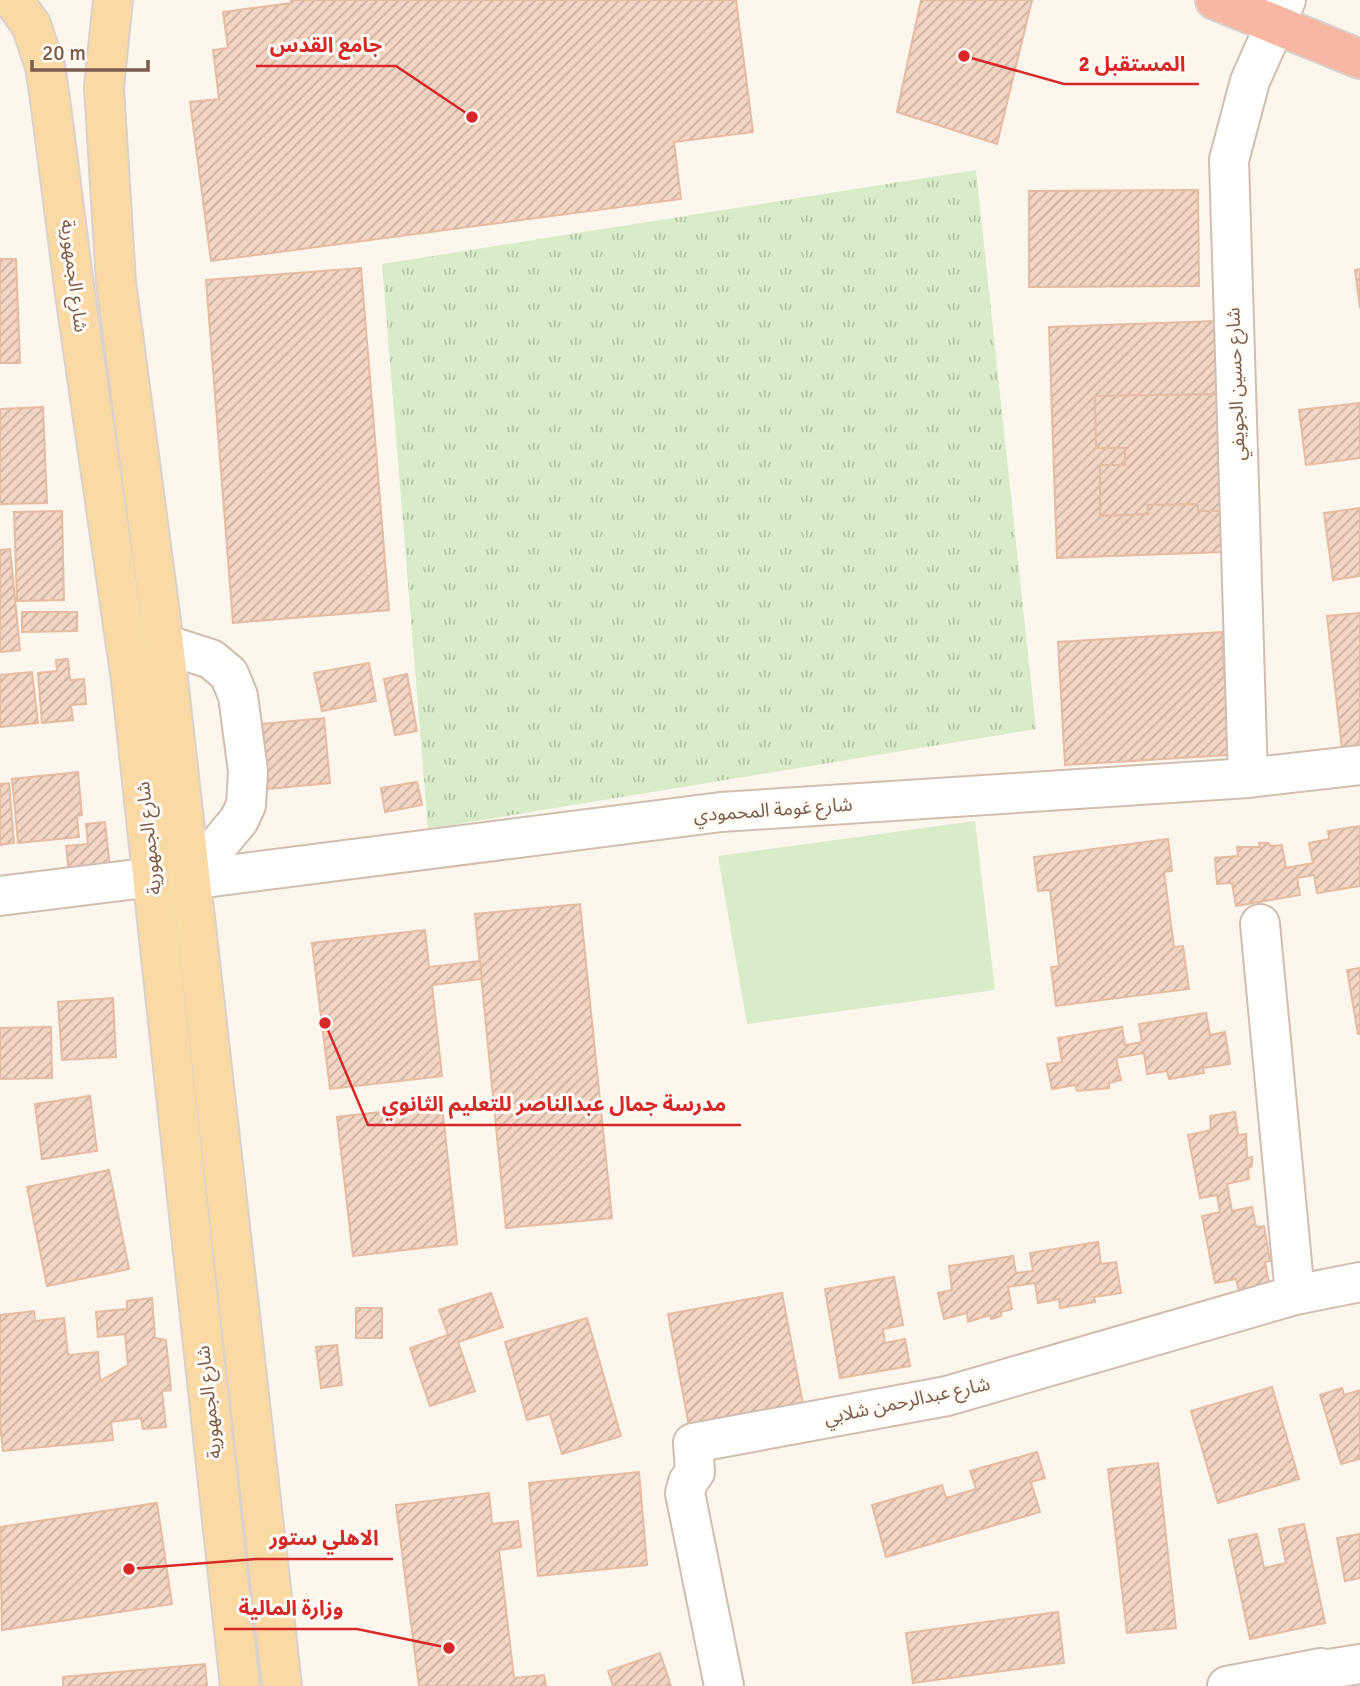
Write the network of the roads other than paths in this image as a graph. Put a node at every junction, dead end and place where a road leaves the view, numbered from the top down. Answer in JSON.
{"nodes":[{"id":1,"x":13,"y":0,"type":"edge"},
{"id":2,"x":113,"y":0,"type":"edge"},
{"id":3,"x":1215,"y":0,"type":"edge"},
{"id":4,"x":1280,"y":12,"type":"edge"},
{"id":5,"x":1360,"y":59,"type":"edge"},
{"id":6,"x":164,"y":644,"type":"junction"},
{"id":7,"x":1360,"y":765,"type":"edge"},
{"id":8,"x":1248,"y":778,"type":"junction"},
{"id":9,"x":171,"y":878,"type":"junction"},
{"id":10,"x":0,"y":896,"type":"edge"},
{"id":11,"x":1260,"y":924,"type":"dead end"},
{"id":12,"x":1360,"y":1282,"type":"edge"},
{"id":13,"x":1295,"y":1295,"type":"junction"},
{"id":14,"x":1360,"y":1664,"type":"edge"},
{"id":15,"x":240,"y":1686,"type":"edge"},
{"id":16,"x":282,"y":1686,"type":"edge"},
{"id":17,"x":724,"y":1686,"type":"edge"},
{"id":18,"x":1227,"y":1686,"type":"edge"}],
"edges":[{"from":1,"to":9,"type":"main road","name":"شارع الجمهورية"},
{"from":2,"to":6,"type":"main road","name":"شارع الجمهورية"},
{"from":3,"to":4,"type":"highway"},
{"from":4,"to":5,"type":"highway"},
{"from":4,"to":8,"type":"street","name":"شارع حسين الجويفي"},
{"from":6,"to":9,"type":"main road","name":"شارع الجمهورية"},
{"from":6,"to":9,"type":"street"},
{"from":7,"to":8,"type":"street","name":"شارع غومة المحمودي"},
{"from":8,"to":9,"type":"street","name":"شارع غومة المحمودي"},
{"from":9,"to":10,"type":"street","name":"شارع غومة المحمودي"},
{"from":9,"to":15,"type":"main road","name":"شارع الجمهورية"},
{"from":9,"to":16,"type":"main road","name":"شارع الجمهورية"},
{"from":11,"to":13,"type":"street"},
{"from":12,"to":13,"type":"street","name":"شارع عبدالرحمن شلابي"},
{"from":13,"to":17,"type":"street","name":"شارع عبدالرحمن شلابي"},
{"from":14,"to":18,"type":"street"}]}
